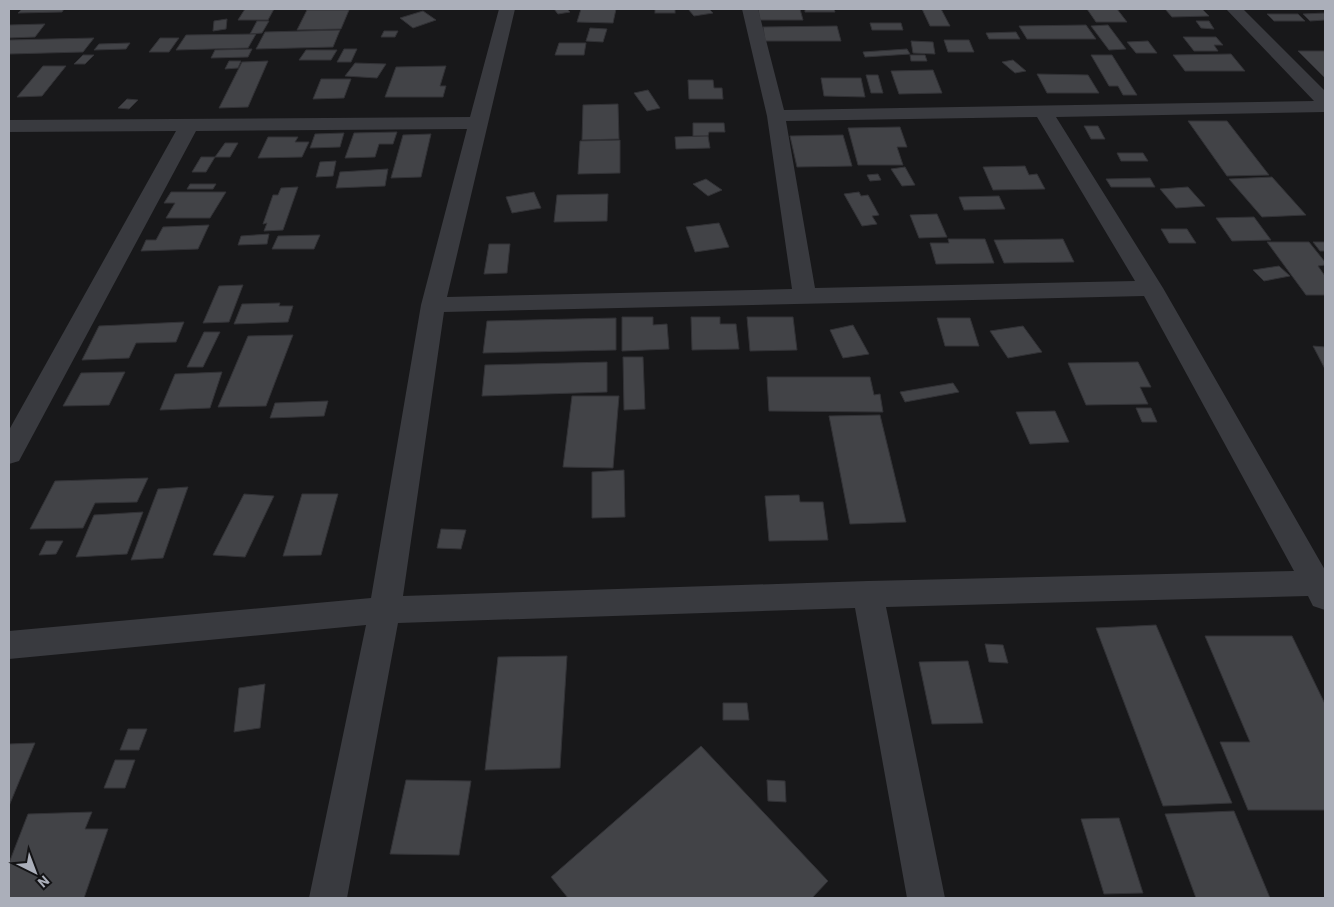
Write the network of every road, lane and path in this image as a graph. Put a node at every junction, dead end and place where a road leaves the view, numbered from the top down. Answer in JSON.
{"nodes":[{"id":1,"x":508,"y":9,"type":"edge"},
{"id":2,"x":750,"y":9,"type":"edge"},
{"id":3,"x":1234,"y":9,"type":"edge"},
{"id":4,"x":1325,"y":101,"type":"edge"},
{"id":5,"x":1325,"y":106,"type":"edge"},
{"id":6,"x":1043,"y":111,"type":"junction"},
{"id":7,"x":776,"y":116,"type":"junction"},
{"id":8,"x":478,"y":123,"type":"junction"},
{"id":9,"x":189,"y":125,"type":"junction"},
{"id":10,"x":9,"y":126,"type":"edge"},
{"id":11,"x":1151,"y":288,"type":"junction"},
{"id":12,"x":805,"y":296,"type":"junction"},
{"id":13,"x":433,"y":305,"type":"junction"},
{"id":14,"x":9,"y":454,"type":"edge"},
{"id":15,"x":1322,"y":588,"type":"edge"},
{"id":16,"x":868,"y":594,"type":"junction"},
{"id":17,"x":385,"y":610,"type":"junction"},
{"id":18,"x":9,"y":645,"type":"edge"},
{"id":19,"x":328,"y":898,"type":"edge"},
{"id":20,"x":926,"y":898,"type":"edge"}],
"edges":[{"from":1,"to":8,"type":"street"},
{"from":2,"to":7,"type":"street"},
{"from":3,"to":4,"type":"street"},
{"from":5,"to":6,"type":"street"},
{"from":6,"to":7,"type":"street"},
{"from":6,"to":11,"type":"street"},
{"from":7,"to":12,"type":"street"},
{"from":8,"to":9,"type":"street"},
{"from":8,"to":13,"type":"street"},
{"from":9,"to":10,"type":"street"},
{"from":9,"to":14,"type":"street"},
{"from":11,"to":12,"type":"street"},
{"from":11,"to":15,"type":"street"},
{"from":12,"to":13,"type":"street"},
{"from":13,"to":17,"type":"street"},
{"from":15,"to":16,"type":"street"},
{"from":16,"to":17,"type":"street"},
{"from":16,"to":20,"type":"street"},
{"from":17,"to":18,"type":"street"},
{"from":17,"to":19,"type":"street"}]}
